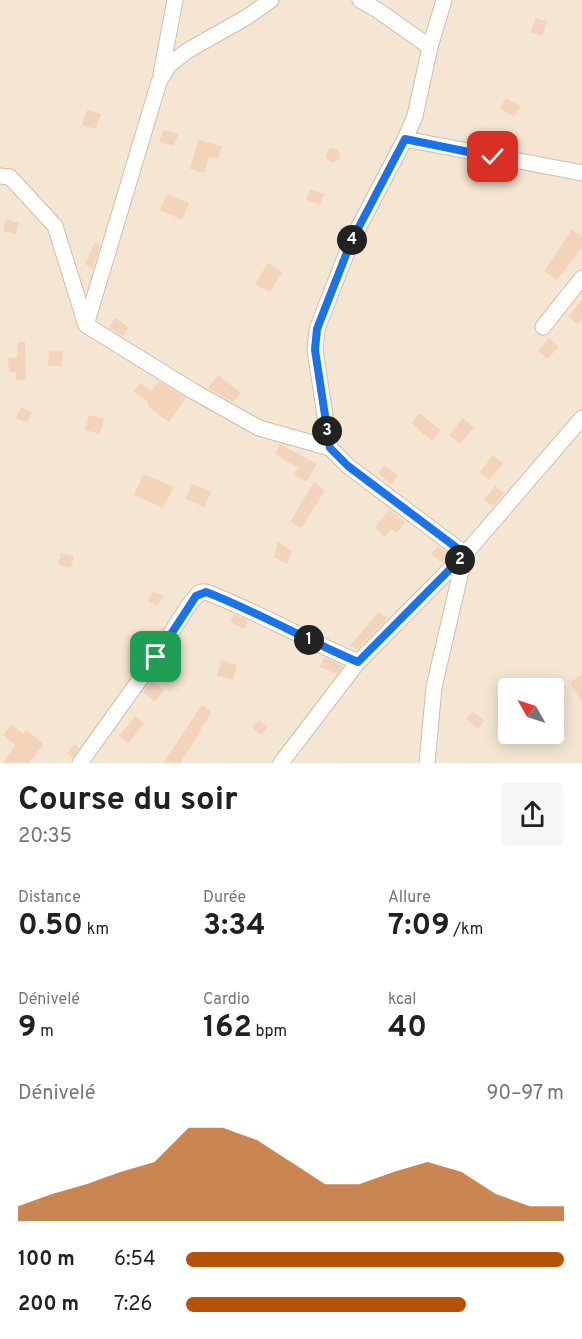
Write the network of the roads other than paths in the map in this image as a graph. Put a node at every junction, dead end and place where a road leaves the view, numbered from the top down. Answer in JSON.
{"nodes":[{"id":1,"x":175,"y":0,"type":"edge"},
{"id":2,"x":271,"y":0,"type":"edge"},
{"id":3,"x":360,"y":0,"type":"edge"},
{"id":4,"x":444,"y":0,"type":"edge"},
{"id":5,"x":430,"y":47,"type":"junction"},
{"id":6,"x":158,"y":87,"type":"junction"},
{"id":7,"x":405,"y":139,"type":"junction"},
{"id":8,"x":582,"y":174,"type":"edge"},
{"id":9,"x":3,"y":181,"type":"edge"},
{"id":10,"x":582,"y":278,"type":"edge"},
{"id":11,"x":87,"y":326,"type":"junction"},
{"id":12,"x":543,"y":327,"type":"dead end"},
{"id":13,"x":582,"y":418,"type":"edge"},
{"id":14,"x":330,"y":448,"type":"junction"},
{"id":15,"x":465,"y":554,"type":"junction"},
{"id":16,"x":358,"y":662,"type":"junction"},
{"id":17,"x":80,"y":763,"type":"edge"},
{"id":18,"x":281,"y":763,"type":"edge"},
{"id":19,"x":428,"y":763,"type":"edge"}],
"edges":[{"from":1,"to":6,"type":"street"},
{"from":2,"to":6,"type":"street"},
{"from":3,"to":5,"type":"street"},
{"from":4,"to":5,"type":"street"},
{"from":5,"to":7,"type":"street"},
{"from":6,"to":11,"type":"street"},
{"from":7,"to":8,"type":"street"},
{"from":7,"to":14,"type":"street"},
{"from":9,"to":11,"type":"street"},
{"from":10,"to":12,"type":"street"},
{"from":11,"to":14,"type":"street"},
{"from":13,"to":15,"type":"street"},
{"from":14,"to":15,"type":"street"},
{"from":15,"to":16,"type":"street"},
{"from":15,"to":19,"type":"street"},
{"from":16,"to":17,"type":"street"},
{"from":16,"to":18,"type":"street"}]}
